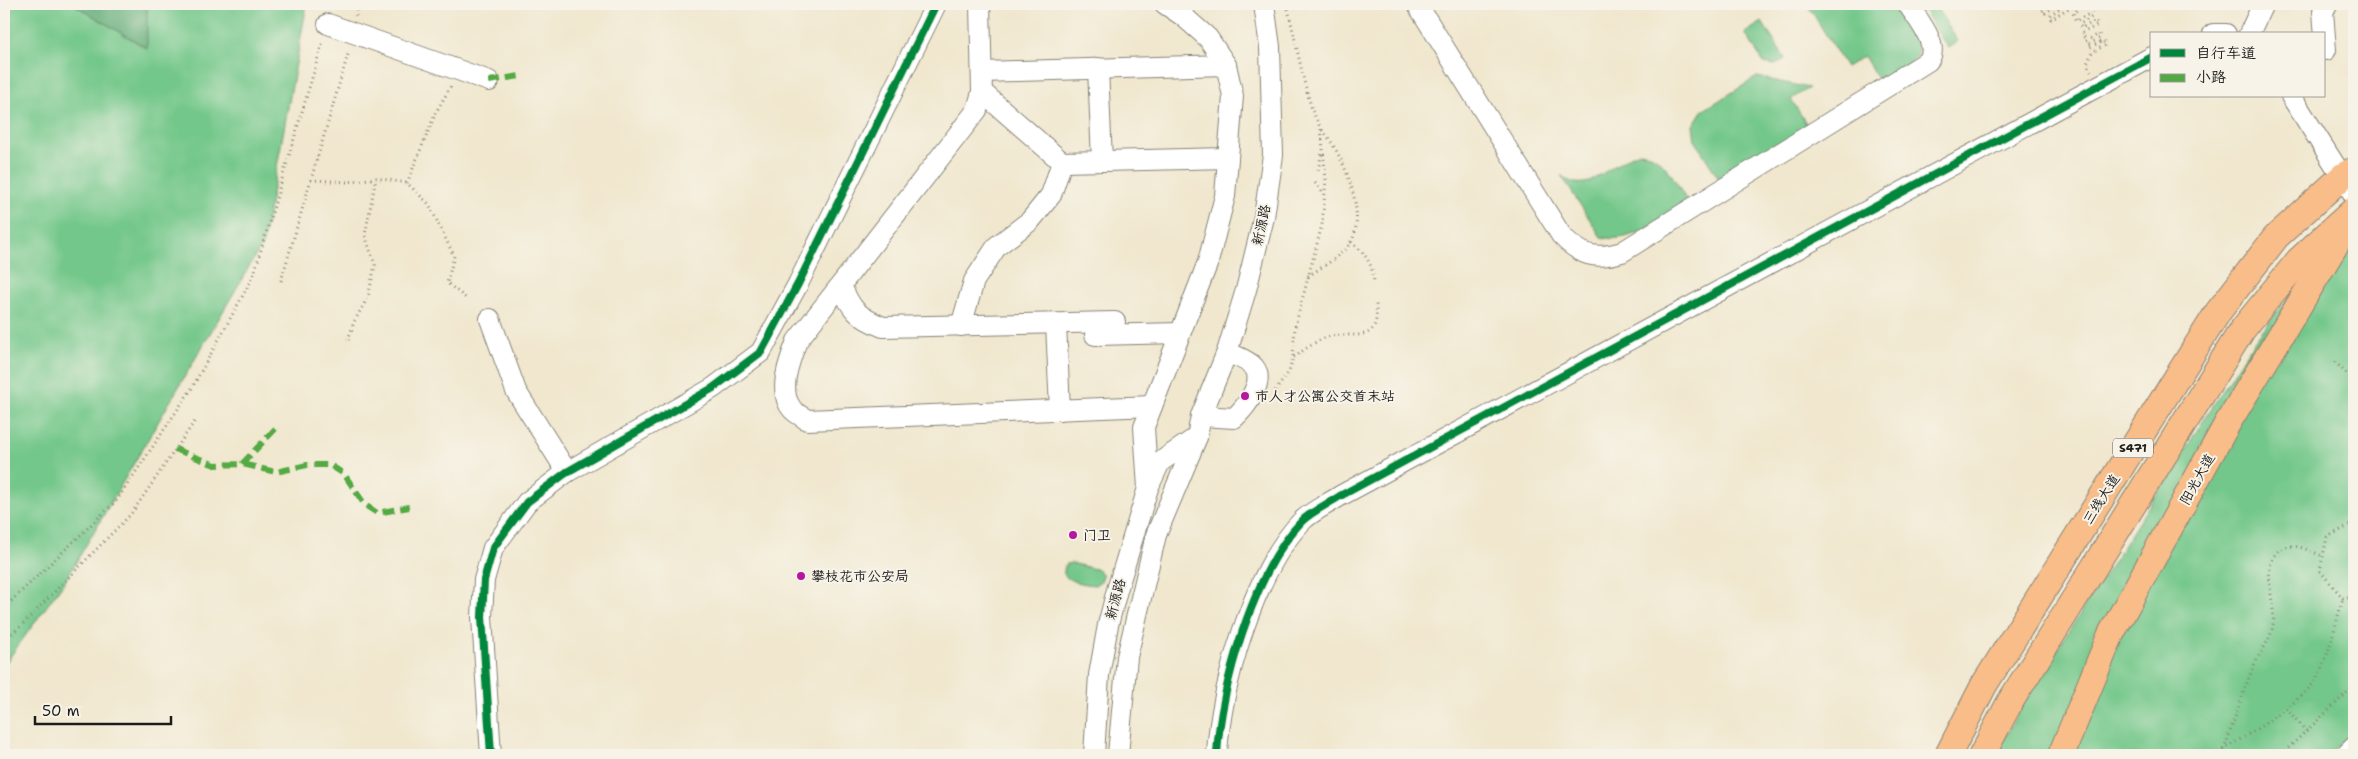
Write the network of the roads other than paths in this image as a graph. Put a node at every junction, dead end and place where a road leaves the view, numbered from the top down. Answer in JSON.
{"nodes":[{"id":1,"x":936,"y":4,"type":"edge"},
{"id":2,"x":980,"y":4,"type":"edge"},
{"id":3,"x":1165,"y":4,"type":"edge"},
{"id":4,"x":1264,"y":4,"type":"edge"},
{"id":5,"x":1417,"y":4,"type":"edge"},
{"id":6,"x":1908,"y":4,"type":"edge"},
{"id":7,"x":2263,"y":4,"type":"edge"},
{"id":8,"x":2328,"y":4,"type":"edge"},
{"id":9,"x":328,"y":24,"type":"road end"},
{"id":10,"x":2250,"y":32,"type":"edge"},
{"id":11,"x":2325,"y":32,"type":"edge"},
{"id":12,"x":2150,"y":58,"type":"edge"},
{"id":13,"x":1226,"y":65,"type":"junction"},
{"id":14,"x":1098,"y":68,"type":"junction"},
{"id":15,"x":982,"y":72,"type":"junction"},
{"id":16,"x":489,"y":81,"type":"dead end"},
{"id":17,"x":982,"y":92,"type":"junction"},
{"id":18,"x":2292,"y":98,"type":"edge"},
{"id":19,"x":1102,"y":161,"type":"junction"},
{"id":20,"x":1062,"y":162,"type":"junction"},
{"id":21,"x":1227,"y":164,"type":"junction"},
{"id":22,"x":1172,"y":172,"type":"dead end"},
{"id":23,"x":2350,"y":180,"type":"edge"},
{"id":24,"x":2354,"y":210,"type":"edge"},
{"id":25,"x":2354,"y":214,"type":"edge"},
{"id":26,"x":841,"y":285,"type":"junction"},
{"id":27,"x":490,"y":319,"type":"dead end"},
{"id":28,"x":1115,"y":322,"type":"dead end"},
{"id":29,"x":961,"y":326,"type":"junction"},
{"id":30,"x":1057,"y":330,"type":"junction"},
{"id":31,"x":1180,"y":333,"type":"junction"},
{"id":32,"x":1227,"y":352,"type":"junction"},
{"id":33,"x":1152,"y":406,"type":"junction"},
{"id":34,"x":1060,"y":410,"type":"junction"},
{"id":35,"x":1201,"y":416,"type":"junction"},
{"id":36,"x":1197,"y":437,"type":"junction"},
{"id":37,"x":567,"y":472,"type":"junction"},
{"id":38,"x":1148,"y":488,"type":"junction"},
{"id":39,"x":2354,"y":747,"type":"edge"},
{"id":40,"x":491,"y":755,"type":"edge"},
{"id":41,"x":1094,"y":755,"type":"edge"},
{"id":42,"x":1118,"y":755,"type":"edge"},
{"id":43,"x":1217,"y":755,"type":"edge"},
{"id":44,"x":1948,"y":755,"type":"edge"},
{"id":45,"x":1982,"y":755,"type":"edge"},
{"id":46,"x":2061,"y":755,"type":"edge"},
{"id":47,"x":2346,"y":755,"type":"edge"}],
"edges":[{"from":1,"to":37,"type":"street"},
{"from":2,"to":15,"type":"street"},
{"from":3,"to":13,"type":"street"},
{"from":4,"to":32,"type":"street","name":"新源路"},
{"from":5,"to":6,"type":"street"},
{"from":7,"to":10,"type":"street"},
{"from":8,"to":11,"type":"street"},
{"from":9,"to":16,"type":"street"},
{"from":12,"to":43,"type":"street"},
{"from":13,"to":14,"type":"street"},
{"from":13,"to":21,"type":"street"},
{"from":14,"to":15,"type":"street"},
{"from":14,"to":19,"type":"street"},
{"from":15,"to":17,"type":"street"},
{"from":17,"to":20,"type":"street"},
{"from":17,"to":26,"type":"street"},
{"from":18,"to":23,"type":"street"},
{"from":19,"to":20,"type":"street"},
{"from":19,"to":21,"type":"street"},
{"from":20,"to":29,"type":"street"},
{"from":21,"to":22,"type":"street"},
{"from":21,"to":31,"type":"street"},
{"from":23,"to":44,"type":"main road","name":"三线大道","number":"S471"},
{"from":24,"to":45,"type":"main road","number":"S471"},
{"from":25,"to":46,"type":"main road","name":"阳光大道"},
{"from":26,"to":29,"type":"street"},
{"from":26,"to":34,"type":"street"},
{"from":27,"to":37,"type":"street"},
{"from":28,"to":30,"type":"street"},
{"from":29,"to":30,"type":"street"},
{"from":30,"to":31,"type":"street"},
{"from":30,"to":34,"type":"street"},
{"from":31,"to":33,"type":"street"},
{"from":32,"to":35,"type":"street","name":"新源路"},
{"from":32,"to":35,"type":"street"},
{"from":33,"to":34,"type":"street"},
{"from":33,"to":38,"type":"street"},
{"from":35,"to":36,"type":"street","name":"新源路"},
{"from":36,"to":38,"type":"street","name":"新源路"},
{"from":36,"to":42,"type":"street","name":"新源路"},
{"from":37,"to":40,"type":"street"},
{"from":38,"to":41,"type":"street","name":"新源路"},
{"from":39,"to":47,"type":"street"}]}
